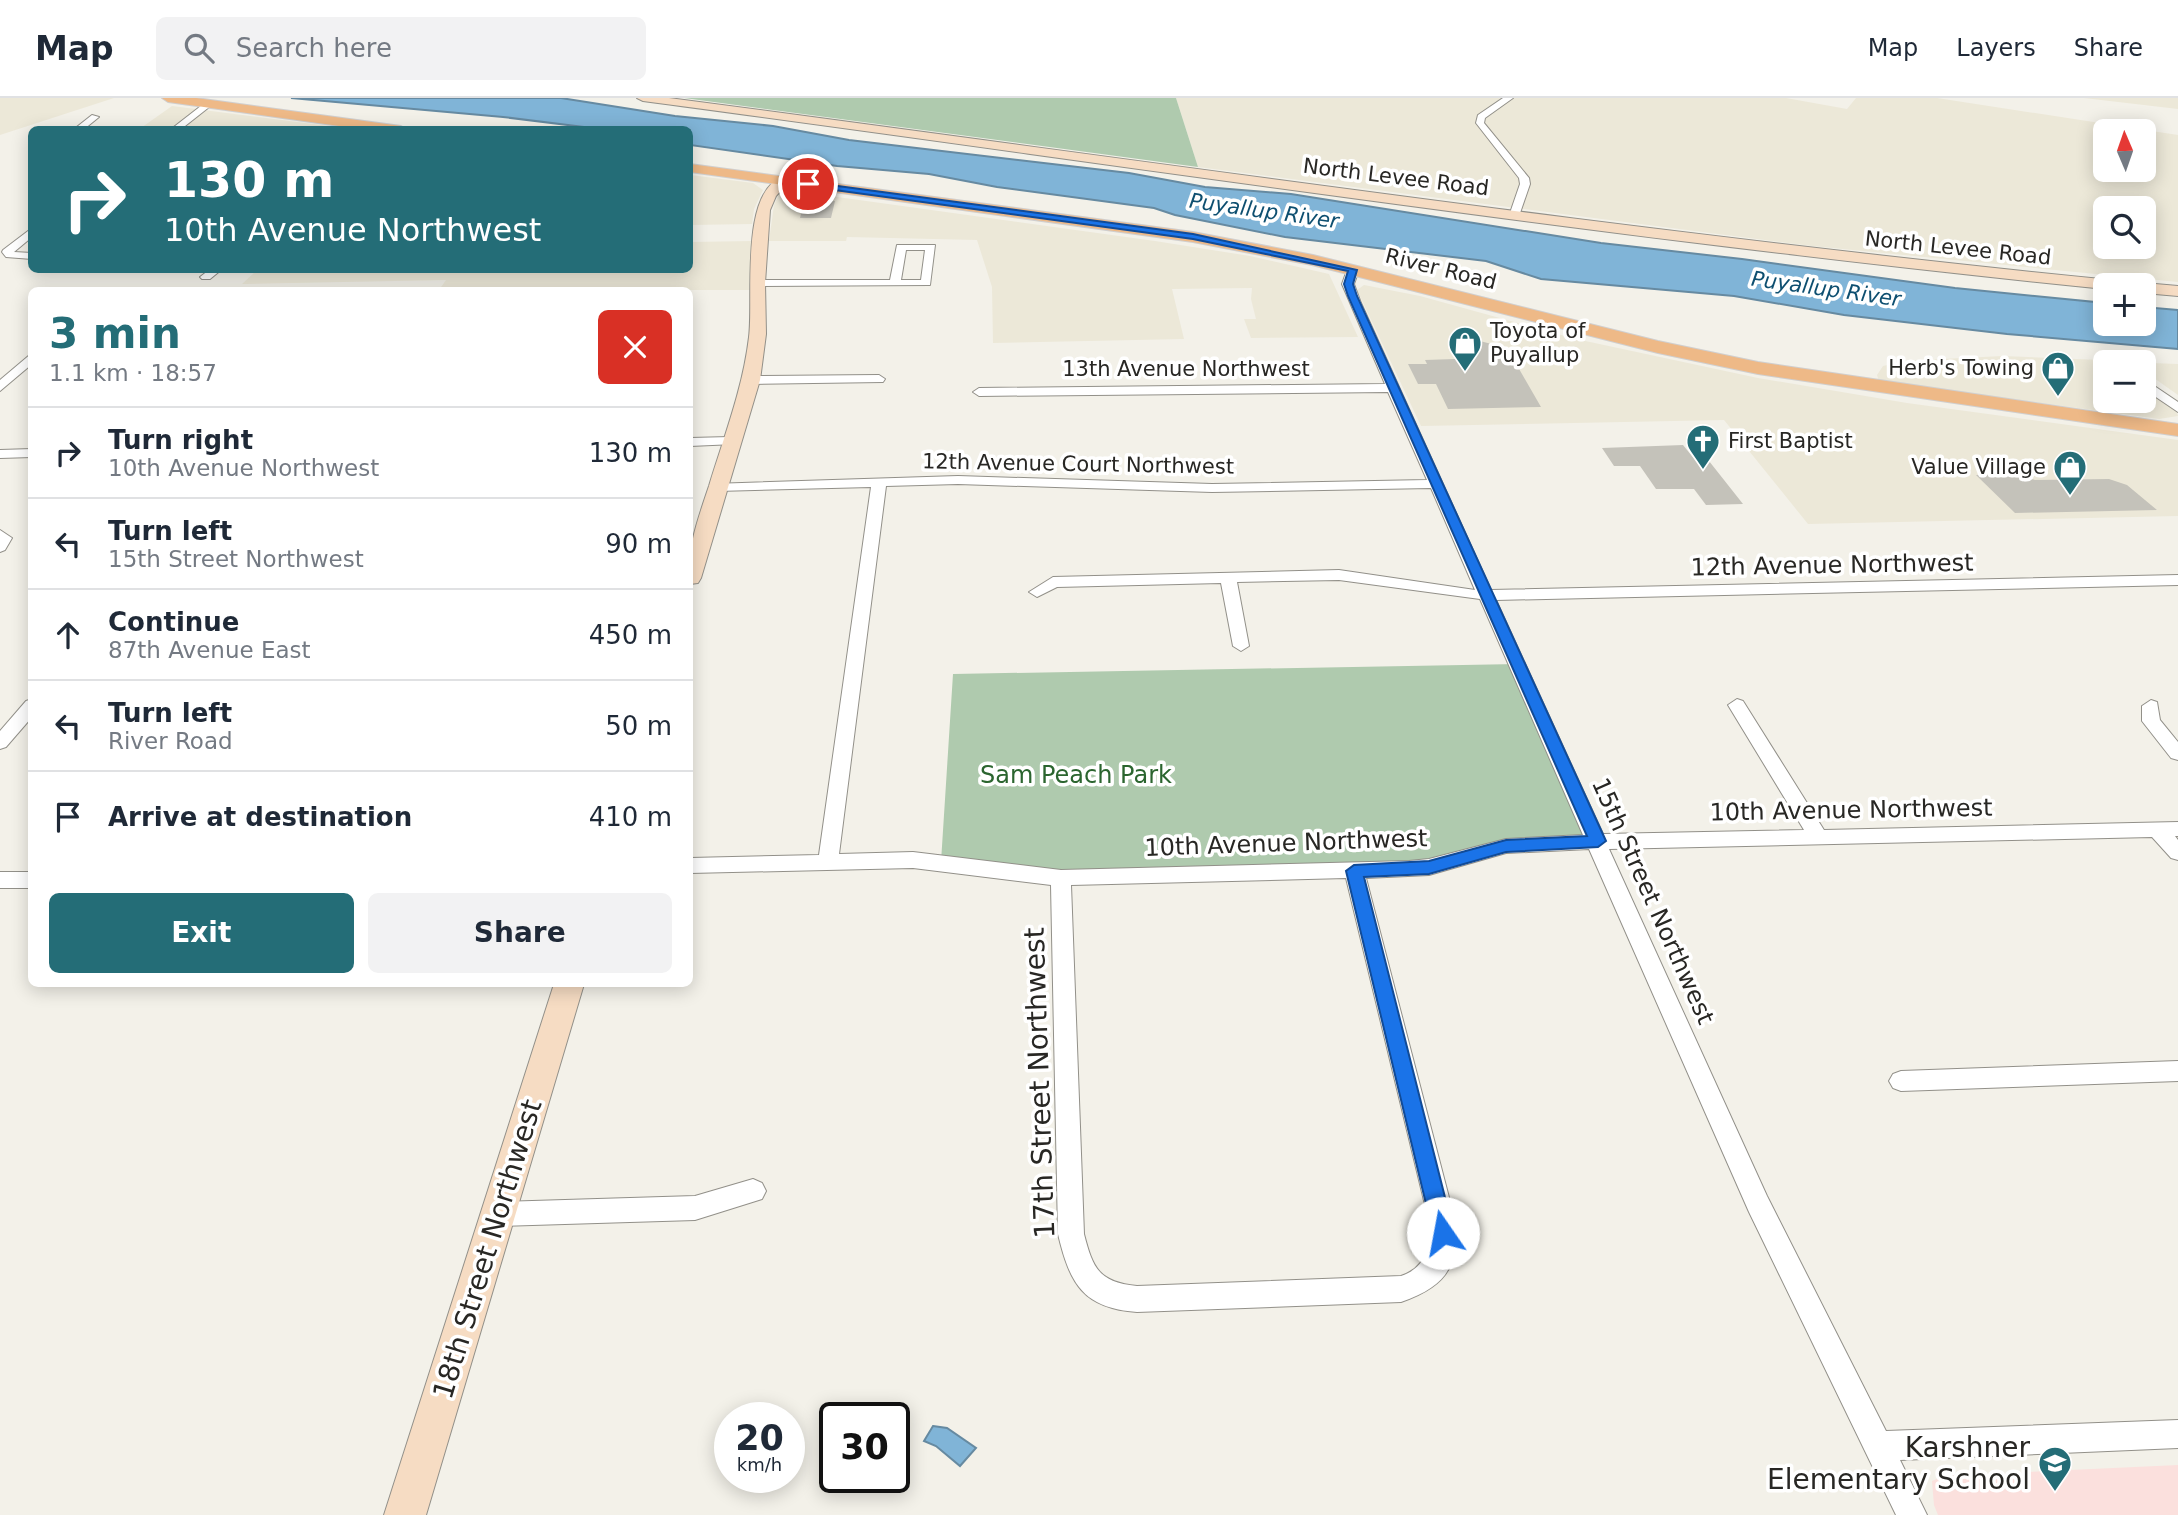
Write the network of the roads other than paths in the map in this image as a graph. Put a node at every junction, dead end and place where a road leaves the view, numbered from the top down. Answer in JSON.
{"nodes":[{"id":1,"x":168,"y":98,"type":"edge"},
{"id":2,"x":643,"y":98,"type":"edge"},
{"id":3,"x":1509,"y":98,"type":"edge"},
{"id":4,"x":680,"y":100,"type":"edge"},
{"id":5,"x":209,"y":104,"type":"junction"},
{"id":6,"x":95,"y":117,"type":"dead end"},
{"id":7,"x":82,"y":126,"type":"edge"},
{"id":8,"x":179,"y":126,"type":"edge"},
{"id":9,"x":371,"y":126,"type":"edge"},
{"id":10,"x":693,"y":168,"type":"edge"},
{"id":11,"x":783,"y":181,"type":"junction"},
{"id":12,"x":1515,"y":213,"type":"junction"},
{"id":13,"x":28,"y":234,"type":"edge"},
{"id":14,"x":28,"y":257,"type":"edge"},
{"id":15,"x":1353,"y":270,"type":"junction"},
{"id":16,"x":757,"y":283,"type":"junction"},
{"id":17,"x":895,"y":283,"type":"dead end"},
{"id":18,"x":2093,"y":283,"type":"edge"},
{"id":19,"x":2156,"y":289,"type":"edge"},
{"id":20,"x":2178,"y":290,"type":"edge"},
{"id":21,"x":28,"y":361,"type":"edge"},
{"id":22,"x":879,"y":379,"type":"dead end"},
{"id":23,"x":751,"y":380,"type":"junction"},
{"id":24,"x":0,"y":387,"type":"edge"},
{"id":25,"x":1394,"y":388,"type":"junction"},
{"id":26,"x":979,"y":392,"type":"dead end"},
{"id":27,"x":2156,"y":392,"type":"edge"},
{"id":28,"x":2178,"y":408,"type":"edge"},
{"id":29,"x":2178,"y":430,"type":"edge"},
{"id":30,"x":730,"y":441,"type":"junction"},
{"id":31,"x":693,"y":442,"type":"edge"},
{"id":32,"x":28,"y":453,"type":"edge"},
{"id":33,"x":0,"y":454,"type":"edge"},
{"id":34,"x":879,"y":483,"type":"junction"},
{"id":35,"x":1437,"y":484,"type":"junction"},
{"id":36,"x":717,"y":487,"type":"junction"},
{"id":37,"x":694,"y":549,"type":"edge"},
{"id":38,"x":1228,"y":578,"type":"junction"},
{"id":39,"x":2178,"y":580,"type":"edge"},
{"id":40,"x":1037,"y":592,"type":"dead end"},
{"id":41,"x":1487,"y":594,"type":"junction"},
{"id":42,"x":1241,"y":646,"type":"dead end"},
{"id":43,"x":1737,"y":705,"type":"dead end"},
{"id":44,"x":2151,"y":706,"type":"dead end"},
{"id":45,"x":28,"y":710,"type":"edge"},
{"id":46,"x":0,"y":743,"type":"edge"},
{"id":47,"x":2178,"y":754,"type":"edge"},
{"id":48,"x":2168,"y":829,"type":"edge"},
{"id":49,"x":1818,"y":836,"type":"junction"},
{"id":50,"x":1598,"y":841,"type":"junction"},
{"id":51,"x":2178,"y":853,"type":"edge"},
{"id":52,"x":828,"y":860,"type":"junction"},
{"id":53,"x":693,"y":866,"type":"edge"},
{"id":54,"x":1354,"y":871,"type":"junction"},
{"id":55,"x":1061,"y":878,"type":"junction"},
{"id":56,"x":0,"y":880,"type":"edge"},
{"id":57,"x":28,"y":880,"type":"edge"},
{"id":58,"x":568,"y":987,"type":"edge"},
{"id":59,"x":2178,"y":1071,"type":"edge"},
{"id":60,"x":1901,"y":1081,"type":"dead end"},
{"id":61,"x":754,"y":1191,"type":"dead end"},
{"id":62,"x":498,"y":1214,"type":"junction"},
{"id":63,"x":2178,"y":1434,"type":"edge"},
{"id":64,"x":1881,"y":1447,"type":"junction"},
{"id":65,"x":405,"y":1515,"type":"edge"},
{"id":66,"x":1912,"y":1515,"type":"edge"}],
"edges":[{"from":1,"to":5,"type":"main road"},
{"from":2,"to":4,"type":"street","name":"North Levee Road"},
{"from":3,"to":12,"type":"street"},
{"from":4,"to":12,"type":"street","name":"North Levee Road"},
{"from":5,"to":8,"type":"street"},
{"from":5,"to":9,"type":"main road"},
{"from":6,"to":7,"type":"street"},
{"from":10,"to":11,"type":"main road","name":"River Road"},
{"from":11,"to":15,"type":"main road","name":"River Road"},
{"from":11,"to":16,"type":"street"},
{"from":12,"to":18,"type":"street","name":"North Levee Road"},
{"from":13,"to":14,"type":"street"},
{"from":15,"to":25,"type":"street","name":"15th Street Northwest"},
{"from":15,"to":29,"type":"main road","name":"River Road"},
{"from":16,"to":17,"type":"street"},
{"from":16,"to":23,"type":"street"},
{"from":19,"to":20,"type":"street"},
{"from":21,"to":24,"type":"street"},
{"from":22,"to":23,"type":"street"},
{"from":23,"to":30,"type":"street"},
{"from":25,"to":26,"type":"street","name":"13th Avenue Northwest"},
{"from":25,"to":35,"type":"street","name":"15th Street Northwest"},
{"from":27,"to":28,"type":"street"},
{"from":30,"to":31,"type":"street"},
{"from":30,"to":36,"type":"street"},
{"from":32,"to":33,"type":"street"},
{"from":34,"to":35,"type":"street","name":"12th Avenue Court Northwest"},
{"from":34,"to":36,"type":"street","name":"12th Avenue Court Northwest"},
{"from":34,"to":52,"type":"street"},
{"from":35,"to":41,"type":"street","name":"15th Street Northwest"},
{"from":36,"to":37,"type":"street"},
{"from":38,"to":40,"type":"street"},
{"from":38,"to":41,"type":"street"},
{"from":38,"to":42,"type":"street"},
{"from":39,"to":41,"type":"street","name":"12th Avenue Northwest"},
{"from":41,"to":50,"type":"street","name":"15th Street Northwest"},
{"from":43,"to":49,"type":"street"},
{"from":44,"to":47,"type":"street"},
{"from":45,"to":46,"type":"street"},
{"from":48,"to":49,"type":"street","name":"10th Avenue Northwest"},
{"from":48,"to":51,"type":"street"},
{"from":49,"to":50,"type":"street","name":"10th Avenue Northwest"},
{"from":50,"to":54,"type":"street","name":"10th Avenue Northwest"},
{"from":50,"to":64,"type":"street","name":"15th Street Northwest"},
{"from":52,"to":53,"type":"street","name":"10th Avenue Northwest"},
{"from":52,"to":55,"type":"street","name":"10th Avenue Northwest"},
{"from":54,"to":55,"type":"street","name":"10th Avenue Northwest"},
{"from":54,"to":55,"type":"street","name":"17th Street Northwest"},
{"from":56,"to":57,"type":"street"},
{"from":58,"to":62,"type":"street","name":"18th Street Northwest"},
{"from":59,"to":60,"type":"street"},
{"from":61,"to":62,"type":"street"},
{"from":62,"to":65,"type":"street","name":"18th Street Northwest"},
{"from":63,"to":64,"type":"street"},
{"from":64,"to":66,"type":"street","name":"15th Street Northwest"}]}
